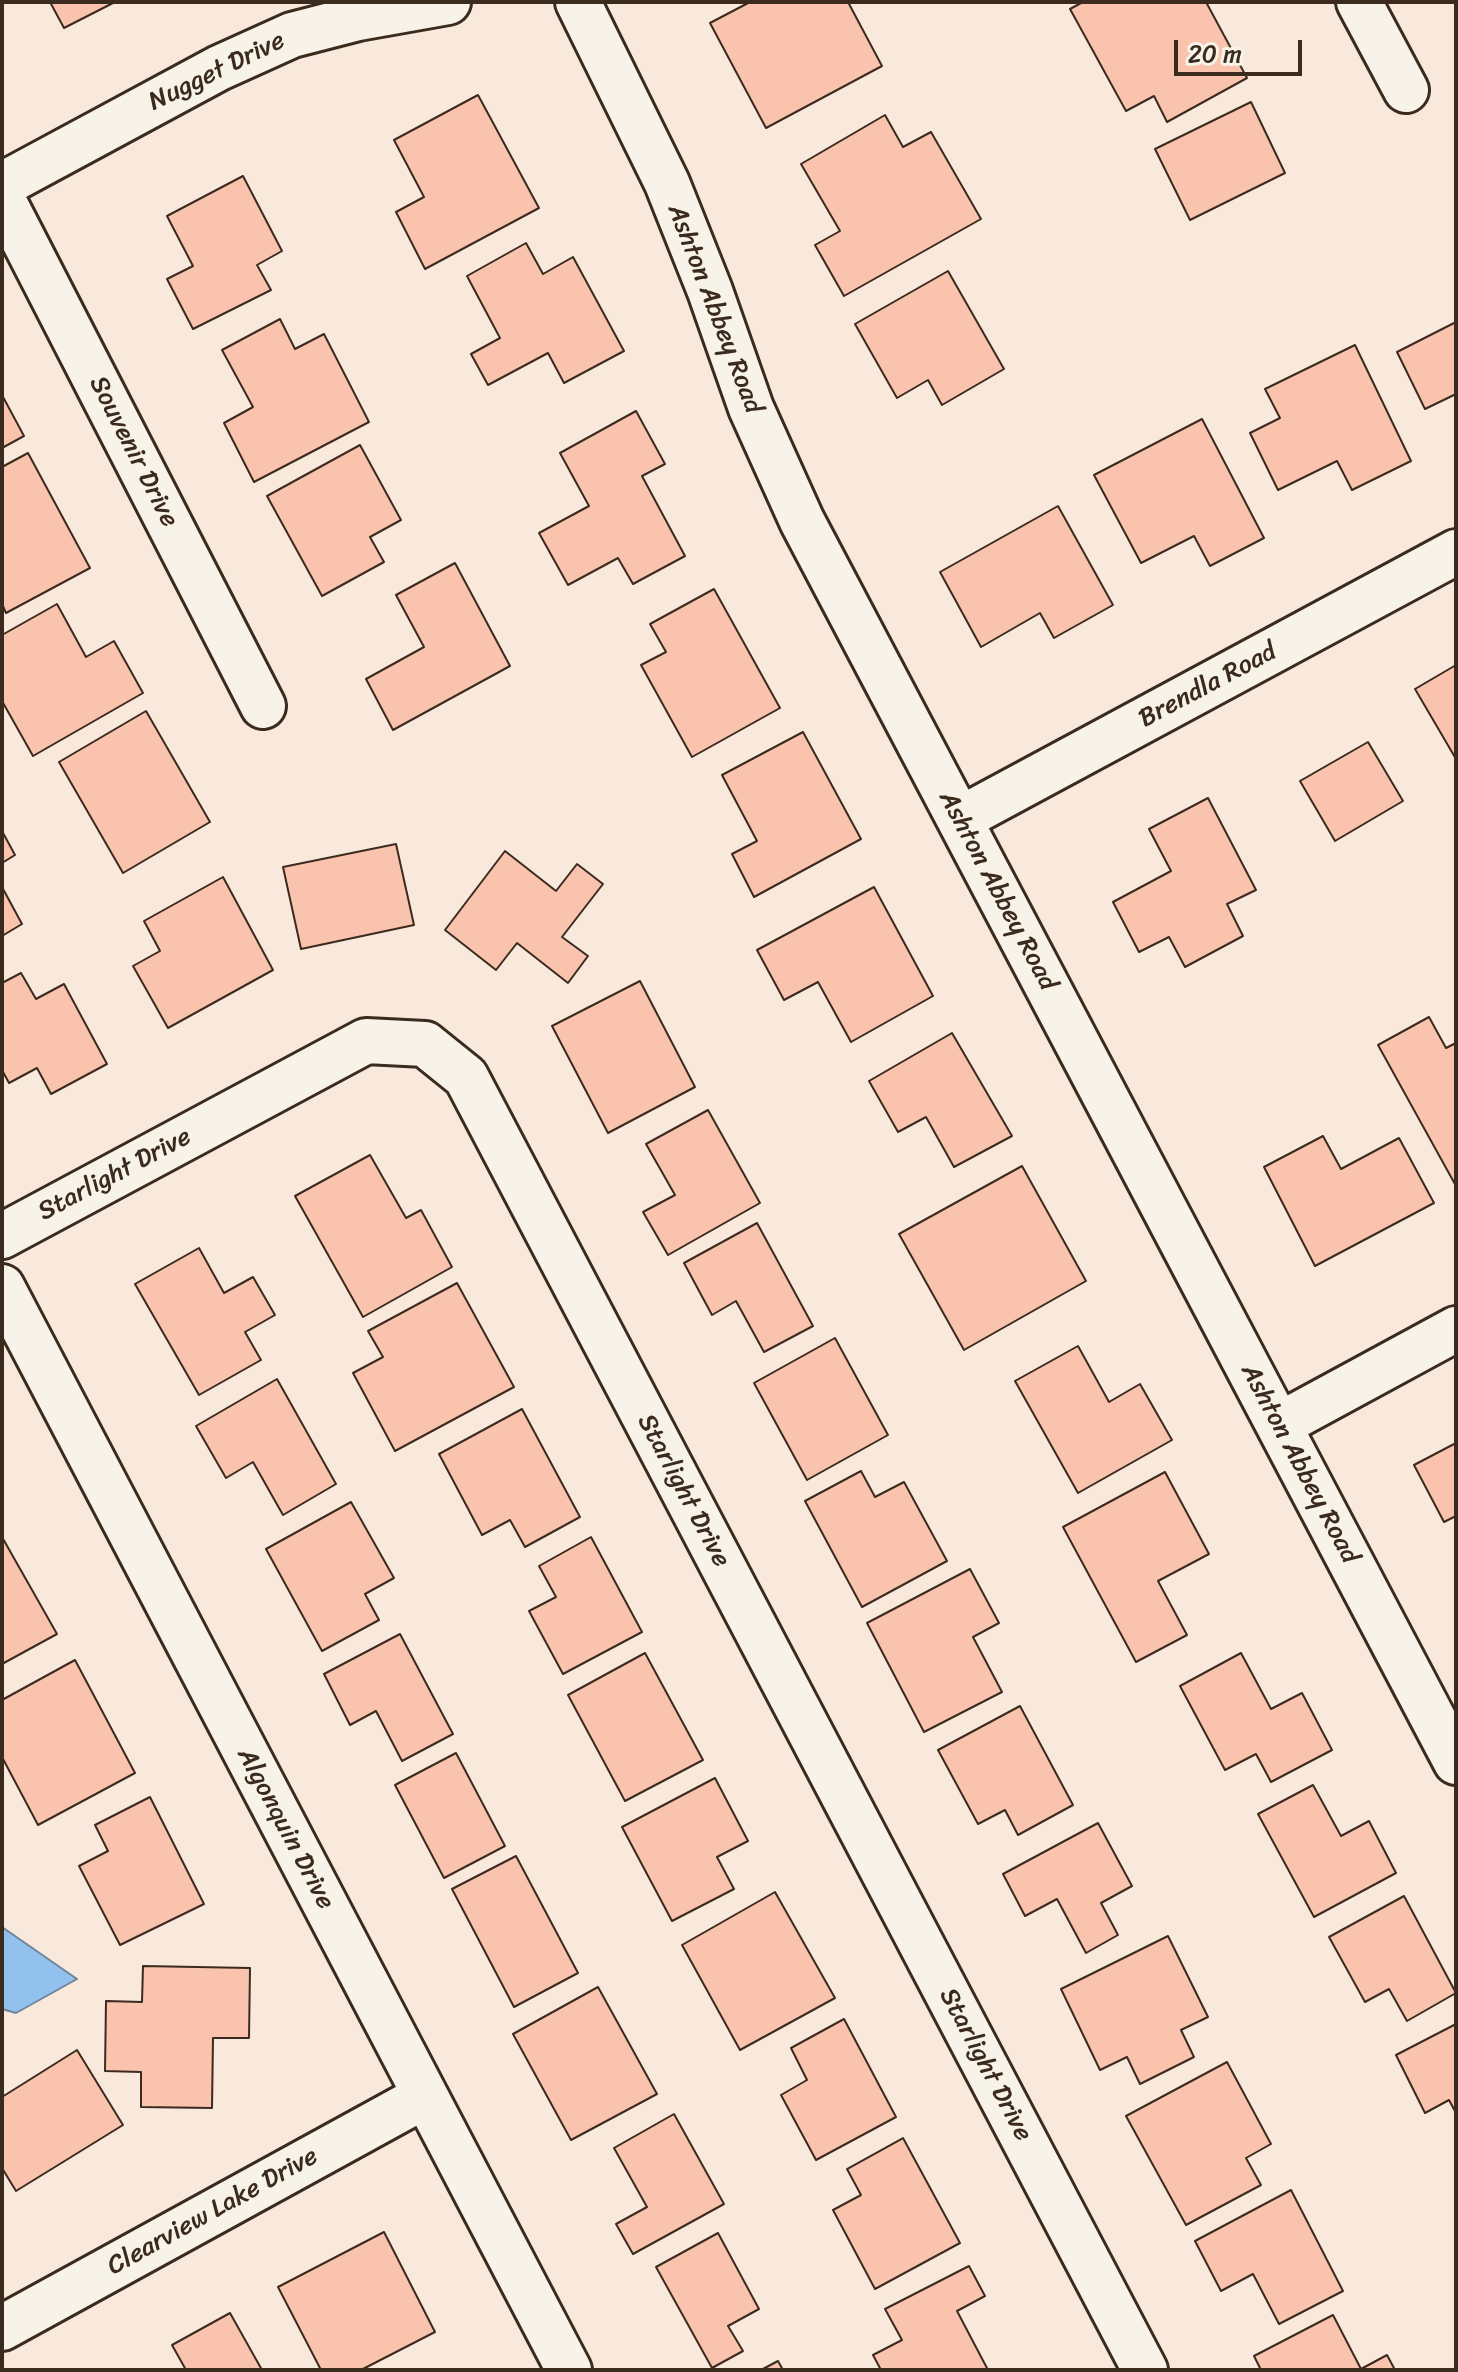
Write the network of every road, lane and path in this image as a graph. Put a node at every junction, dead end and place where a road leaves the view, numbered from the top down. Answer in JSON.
{"nodes":[{"id":1,"x":448,"y":2,"type":"edge"},
{"id":2,"x":578,"y":2,"type":"edge"},
{"id":3,"x":1359,"y":2,"type":"edge"},
{"id":4,"x":283,"y":18,"type":"edge"},
{"id":5,"x":1406,"y":90,"type":"dead end"},
{"id":6,"x":2,"y":185,"type":"edge"},
{"id":7,"x":2,"y":198,"type":"edge"},
{"id":8,"x":1456,"y":552,"type":"edge"},
{"id":9,"x":263,"y":706,"type":"dead end"},
{"id":10,"x":960,"y":819,"type":"junction"},
{"id":11,"x":2,"y":1236,"type":"edge"},
{"id":12,"x":2,"y":1287,"type":"edge"},
{"id":13,"x":1456,"y":1329,"type":"edge"},
{"id":14,"x":1279,"y":1425,"type":"junction"},
{"id":15,"x":1456,"y":1762,"type":"edge"},
{"id":16,"x":425,"y":2096,"type":"junction"},
{"id":17,"x":2,"y":2328,"type":"edge"},
{"id":18,"x":569,"y":2370,"type":"edge"},
{"id":19,"x":1145,"y":2370,"type":"edge"}],
"edges":[{"from":1,"to":4,"type":"street","name":"Nugget Drive"},
{"from":2,"to":10,"type":"street","name":"Ashton Abbey Road"},
{"from":3,"to":5,"type":"street"},
{"from":4,"to":6,"type":"street","name":"Nugget Drive"},
{"from":7,"to":9,"type":"street","name":"Souvenir Drive"},
{"from":8,"to":10,"type":"street","name":"Brendla Road"},
{"from":10,"to":14,"type":"street","name":"Ashton Abbey Road"},
{"from":11,"to":19,"type":"street","name":"Starlight Drive"},
{"from":12,"to":16,"type":"street","name":"Algonquin Drive"},
{"from":13,"to":14,"type":"street"},
{"from":14,"to":15,"type":"street","name":"Ashton Abbey Road"},
{"from":16,"to":17,"type":"street","name":"Clearview Lake Drive"},
{"from":16,"to":18,"type":"street","name":"Algonquin Drive"}]}
